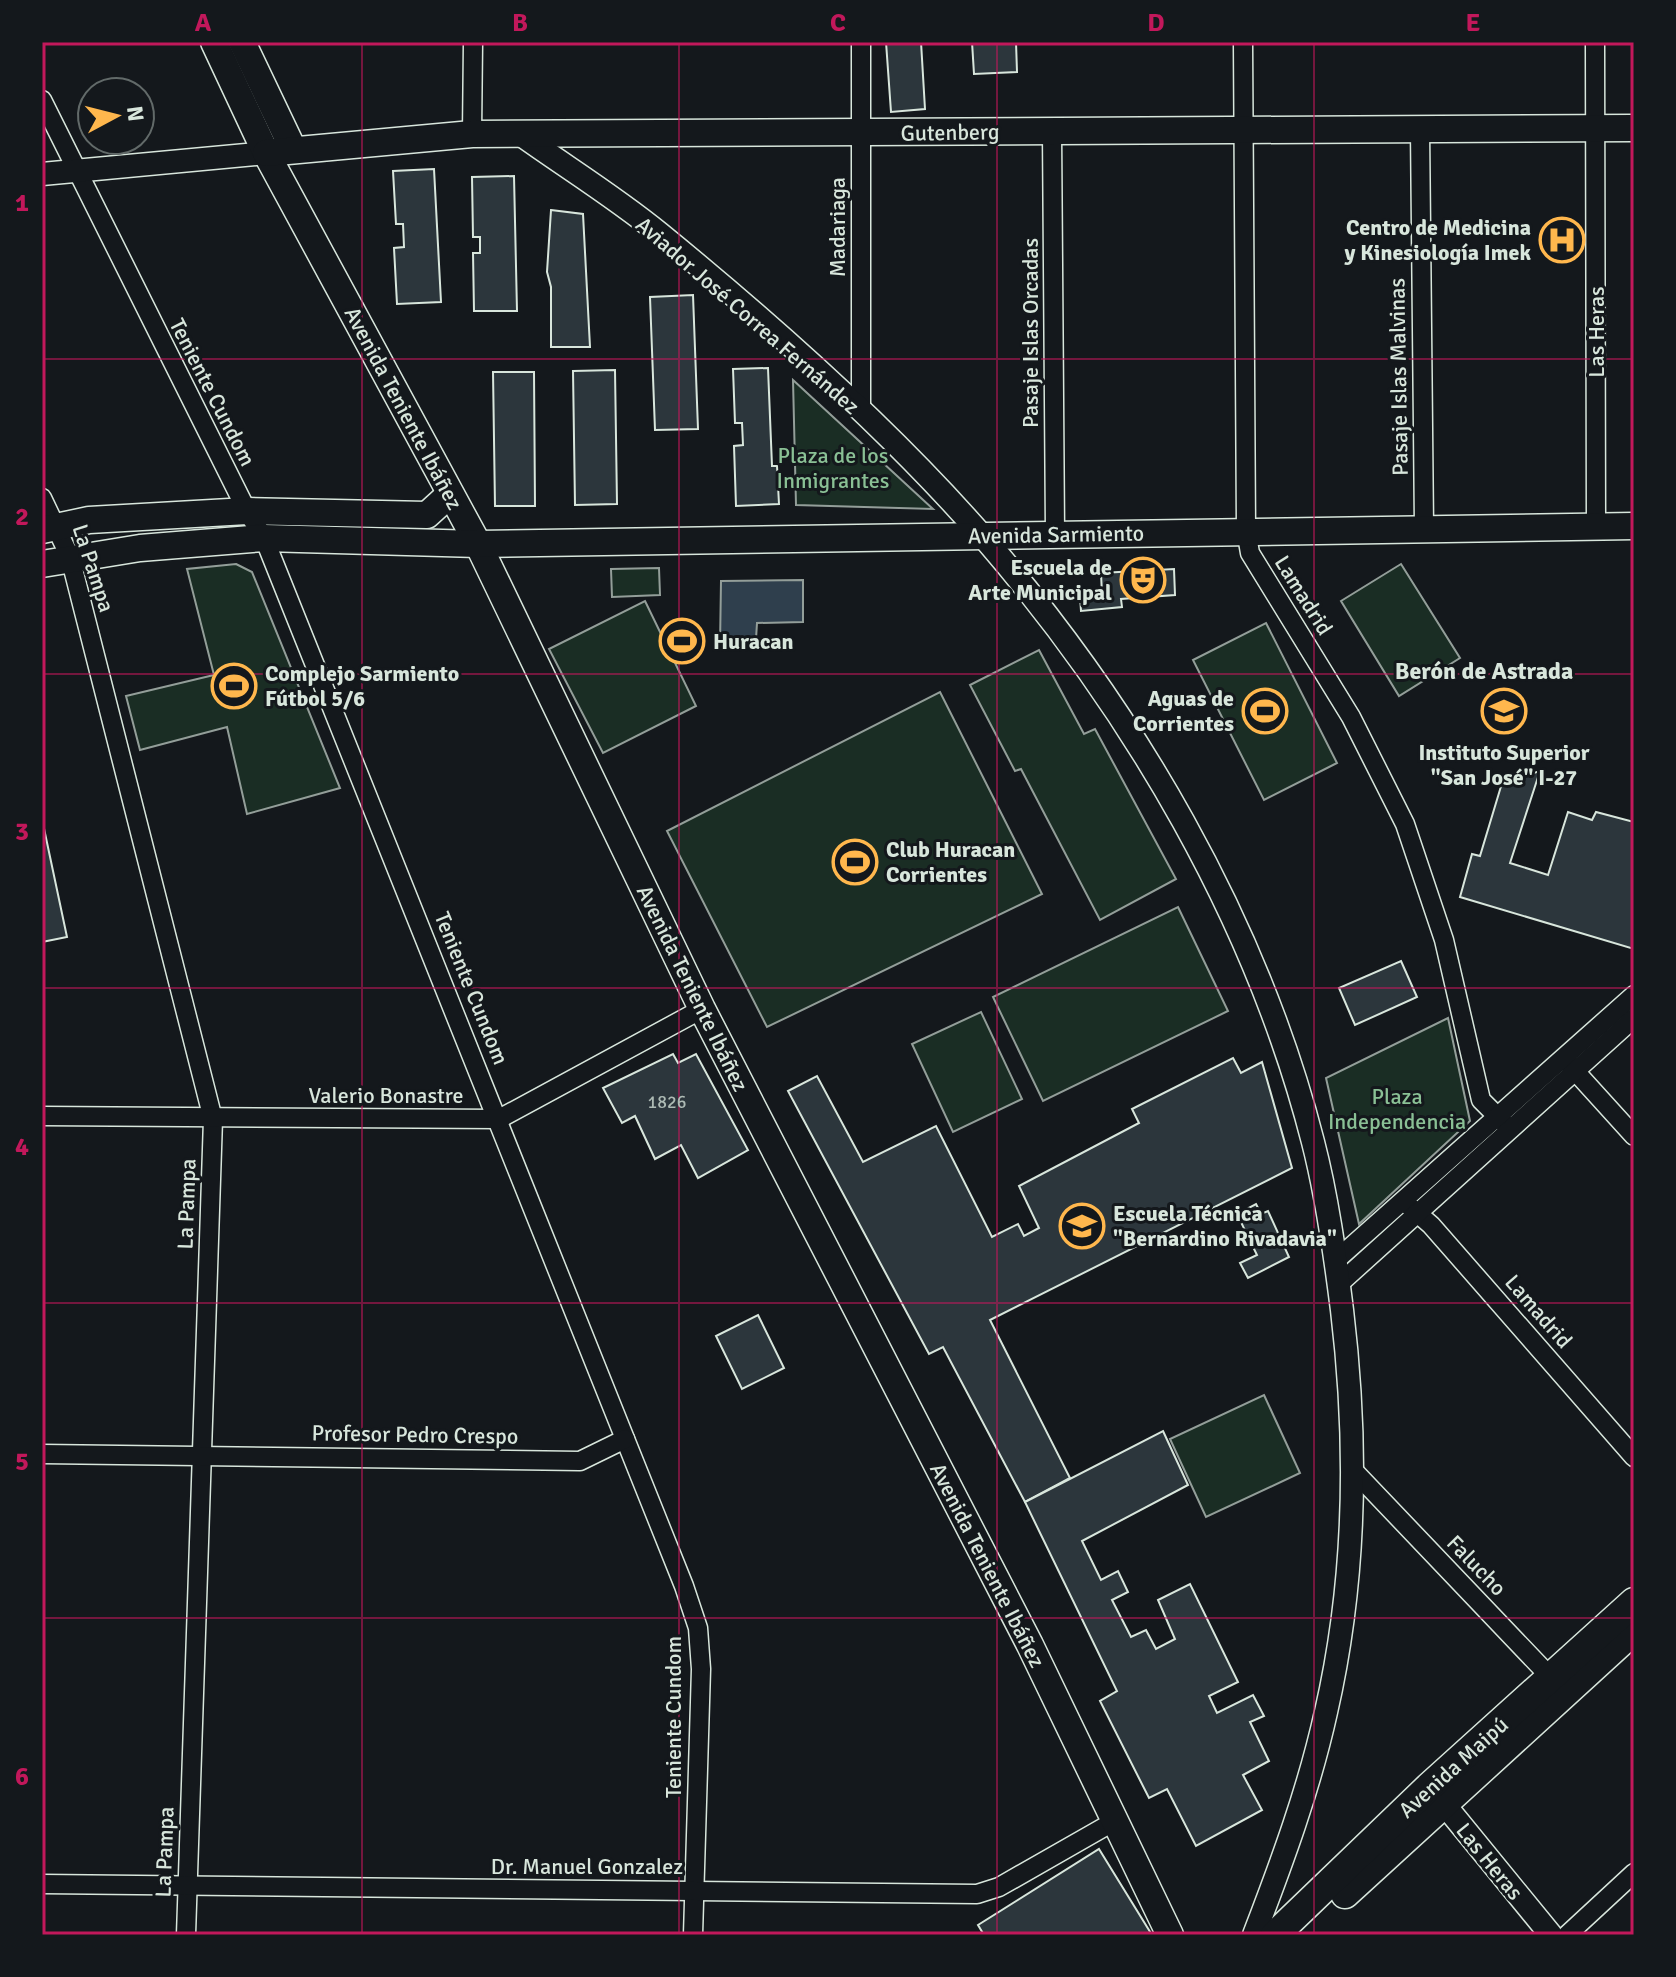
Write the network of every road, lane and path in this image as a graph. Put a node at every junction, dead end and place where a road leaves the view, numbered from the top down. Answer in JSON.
{"nodes":[{"id":1,"x":214,"y":42,"type":"edge"},
{"id":2,"x":242,"y":42,"type":"edge"},
{"id":3,"x":473,"y":42,"type":"edge"},
{"id":4,"x":861,"y":42,"type":"edge"},
{"id":5,"x":1243,"y":42,"type":"edge"},
{"id":6,"x":1595,"y":42,"type":"edge"},
{"id":7,"x":42,"y":100,"type":"edge"},
{"id":8,"x":1595,"y":128,"type":"junction"},
{"id":9,"x":1634,"y":128,"type":"edge"},
{"id":10,"x":1242,"y":129,"type":"junction"},
{"id":11,"x":1420,"y":129,"type":"junction"},
{"id":12,"x":1052,"y":131,"type":"junction"},
{"id":13,"x":861,"y":133,"type":"junction"},
{"id":14,"x":472,"y":134,"type":"junction"},
{"id":15,"x":520,"y":134,"type":"junction"},
{"id":16,"x":293,"y":149,"type":"junction"},
{"id":17,"x":266,"y":153,"type":"junction"},
{"id":18,"x":74,"y":170,"type":"junction"},
{"id":19,"x":42,"y":174,"type":"edge"},
{"id":20,"x":861,"y":412,"type":"junction"},
{"id":21,"x":450,"y":494,"type":"junction"},
{"id":22,"x":42,"y":498,"type":"edge"},
{"id":23,"x":247,"y":511,"type":"junction"},
{"id":24,"x":1596,"y":526,"type":"junction"},
{"id":25,"x":1634,"y":526,"type":"edge"},
{"id":26,"x":49,"y":527,"type":"edge"},
{"id":27,"x":1424,"y":528,"type":"junction"},
{"id":28,"x":1246,"y":530,"type":"junction"},
{"id":29,"x":1055,"y":534,"type":"junction"},
{"id":30,"x":982,"y":535,"type":"junction"},
{"id":31,"x":264,"y":538,"type":"junction"},
{"id":32,"x":478,"y":544,"type":"junction"},
{"id":33,"x":70,"y":557,"type":"junction"},
{"id":34,"x":42,"y":564,"type":"edge"},
{"id":35,"x":1634,"y":995,"type":"edge"},
{"id":36,"x":702,"y":1009,"type":"junction"},
{"id":37,"x":1634,"y":1018,"type":"edge"},
{"id":38,"x":1569,"y":1063,"type":"junction"},
{"id":39,"x":1497,"y":1115,"type":"junction"},
{"id":40,"x":42,"y":1116,"type":"edge"},
{"id":41,"x":213,"y":1119,"type":"junction"},
{"id":42,"x":499,"y":1119,"type":"junction"},
{"id":43,"x":1510,"y":1129,"type":"junction"},
{"id":44,"x":1634,"y":1136,"type":"edge"},
{"id":45,"x":1411,"y":1207,"type":"junction"},
{"id":46,"x":1335,"y":1261,"type":"junction"},
{"id":47,"x":1339,"y":1284,"type":"junction"},
{"id":48,"x":625,"y":1439,"type":"junction"},
{"id":49,"x":42,"y":1454,"type":"edge"},
{"id":50,"x":200,"y":1455,"type":"junction"},
{"id":51,"x":1634,"y":1457,"type":"edge"},
{"id":52,"x":1353,"y":1470,"type":"junction"},
{"id":53,"x":1634,"y":1602,"type":"edge"},
{"id":54,"x":1634,"y":1630,"type":"edge"},
{"id":55,"x":1558,"y":1686,"type":"junction"},
{"id":56,"x":1437,"y":1795,"type":"junction"},
{"id":57,"x":1113,"y":1822,"type":"junction"},
{"id":58,"x":1634,"y":1873,"type":"edge"},
{"id":59,"x":42,"y":1884,"type":"edge"},
{"id":60,"x":187,"y":1886,"type":"junction"},
{"id":61,"x":694,"y":1891,"type":"junction"},
{"id":62,"x":186,"y":1935,"type":"edge"},
{"id":63,"x":693,"y":1935,"type":"edge"},
{"id":64,"x":1170,"y":1935,"type":"edge"},
{"id":65,"x":1254,"y":1935,"type":"edge"},
{"id":66,"x":1275,"y":1935,"type":"edge"},
{"id":67,"x":1300,"y":1935,"type":"edge"},
{"id":68,"x":1551,"y":1935,"type":"edge"},
{"id":69,"x":1567,"y":1935,"type":"edge"}],
"edges":[{"from":1,"to":17,"type":"main road","name":"Avenida Teniente Ibáñez"},
{"from":2,"to":16,"type":"main road"},
{"from":3,"to":14,"type":"street"},
{"from":4,"to":13,"type":"street","name":"Madariaga"},
{"from":5,"to":10,"type":"street","name":"Lamadrid"},
{"from":6,"to":8,"type":"street","name":"Las Heras"},
{"from":7,"to":18,"type":"street","name":"Teniente Cundom"},
{"from":8,"to":9,"type":"main road","name":"Gutenberg"},
{"from":8,"to":11,"type":"main road","name":"Gutenberg"},
{"from":8,"to":24,"type":"street","name":"Las Heras"},
{"from":10,"to":11,"type":"main road","name":"Gutenberg"},
{"from":10,"to":12,"type":"main road","name":"Gutenberg"},
{"from":10,"to":28,"type":"street","name":"Lamadrid"},
{"from":11,"to":27,"type":"street","name":"Pasaje Islas Malvinas"},
{"from":12,"to":13,"type":"main road","name":"Gutenberg"},
{"from":12,"to":29,"type":"street","name":"Pasaje Islas Orcadas"},
{"from":13,"to":15,"type":"main road","name":"Gutenberg"},
{"from":13,"to":20,"type":"street","name":"Madariaga"},
{"from":14,"to":15,"type":"main road","name":"Gutenberg"},
{"from":14,"to":16,"type":"main road","name":"Gutenberg"},
{"from":15,"to":20,"type":"street","name":"Aviador José Correa Fernández"},
{"from":16,"to":17,"type":"main road","name":"Gutenberg"},
{"from":17,"to":18,"type":"street"},
{"from":17,"to":21,"type":"main road","name":"Avenida Teniente Ibáñez"},
{"from":18,"to":19,"type":"street"},
{"from":18,"to":23,"type":"street","name":"Teniente Cundom"},
{"from":20,"to":30,"type":"street","name":"Aviador José Correa Fernández"},
{"from":21,"to":23,"type":"main road"},
{"from":21,"to":32,"type":"main road","name":"Avenida Teniente Ibáñez"},
{"from":22,"to":26,"type":"street","name":"La Pampa"},
{"from":23,"to":26,"type":"main road"},
{"from":23,"to":31,"type":"street","name":"Teniente Cundom"},
{"from":24,"to":25,"type":"main road","name":"Avenida Sarmiento"},
{"from":24,"to":27,"type":"main road","name":"Avenida Sarmiento"},
{"from":26,"to":33,"type":"street","name":"La Pampa"},
{"from":27,"to":28,"type":"main road","name":"Avenida Sarmiento"},
{"from":28,"to":29,"type":"main road","name":"Avenida Sarmiento"},
{"from":28,"to":39,"type":"street","name":"Lamadrid"},
{"from":29,"to":30,"type":"main road","name":"Avenida Sarmiento"},
{"from":30,"to":32,"type":"main road","name":"Avenida Sarmiento"},
{"from":30,"to":46,"type":"street","name":"Aviador José Correa Fernández"},
{"from":31,"to":32,"type":"main road","name":"Avenida Sarmiento"},
{"from":31,"to":33,"type":"main road","name":"Avenida Sarmiento"},
{"from":31,"to":42,"type":"street","name":"Teniente Cundom"},
{"from":32,"to":36,"type":"main road","name":"Avenida Teniente Ibáñez"},
{"from":33,"to":34,"type":"main road","name":"Avenida Sarmiento"},
{"from":33,"to":41,"type":"street","name":"La Pampa"},
{"from":35,"to":38,"type":"street"},
{"from":36,"to":42,"type":"street","name":"Valerio Bonastre"},
{"from":36,"to":57,"type":"main road","name":"Avenida Teniente Ibáñez"},
{"from":37,"to":38,"type":"street"},
{"from":38,"to":39,"type":"street"},
{"from":38,"to":43,"type":"street"},
{"from":38,"to":44,"type":"street"},
{"from":39,"to":43,"type":"street","name":"Lamadrid"},
{"from":39,"to":45,"type":"street"},
{"from":40,"to":41,"type":"street","name":"Valerio Bonastre"},
{"from":41,"to":42,"type":"street","name":"Valerio Bonastre"},
{"from":41,"to":50,"type":"street","name":"La Pampa"},
{"from":42,"to":48,"type":"street","name":"Teniente Cundom"},
{"from":43,"to":45,"type":"street"},
{"from":45,"to":46,"type":"street"},
{"from":45,"to":47,"type":"street"},
{"from":45,"to":51,"type":"street","name":"Lamadrid"},
{"from":46,"to":47,"type":"street","name":"Aviador José Correa Fernández"},
{"from":47,"to":52,"type":"street","name":"Aviador José Correa Fernández"},
{"from":48,"to":50,"type":"street","name":"Profesor Pedro Crespo"},
{"from":48,"to":61,"type":"street","name":"Teniente Cundom"},
{"from":49,"to":50,"type":"street","name":"Profesor Pedro Crespo"},
{"from":50,"to":60,"type":"street","name":"La Pampa"},
{"from":52,"to":55,"type":"street","name":"Falucho"},
{"from":52,"to":65,"type":"street","name":"Aviador José Correa Fernández"},
{"from":53,"to":55,"type":"main road","name":"Avenida Maipú"},
{"from":54,"to":55,"type":"main road","name":"Avenida Maipú"},
{"from":55,"to":56,"type":"main road","name":"Avenida Maipú"},
{"from":56,"to":66,"type":"main road","name":"Avenida Maipú"},
{"from":56,"to":67,"type":"main road","name":"Avenida Maipú"},
{"from":56,"to":68,"type":"street","name":"Las Heras"},
{"from":57,"to":61,"type":"street","name":"Dr. Manuel Gonzalez"},
{"from":57,"to":64,"type":"main road","name":"Avenida Teniente Ibáñez"},
{"from":58,"to":69,"type":"street"},
{"from":59,"to":60,"type":"street","name":"Dr. Manuel Gonzalez"},
{"from":60,"to":61,"type":"street","name":"Dr. Manuel Gonzalez"},
{"from":60,"to":62,"type":"street","name":"La Pampa"},
{"from":61,"to":63,"type":"street","name":"Teniente Cundom"}]}
